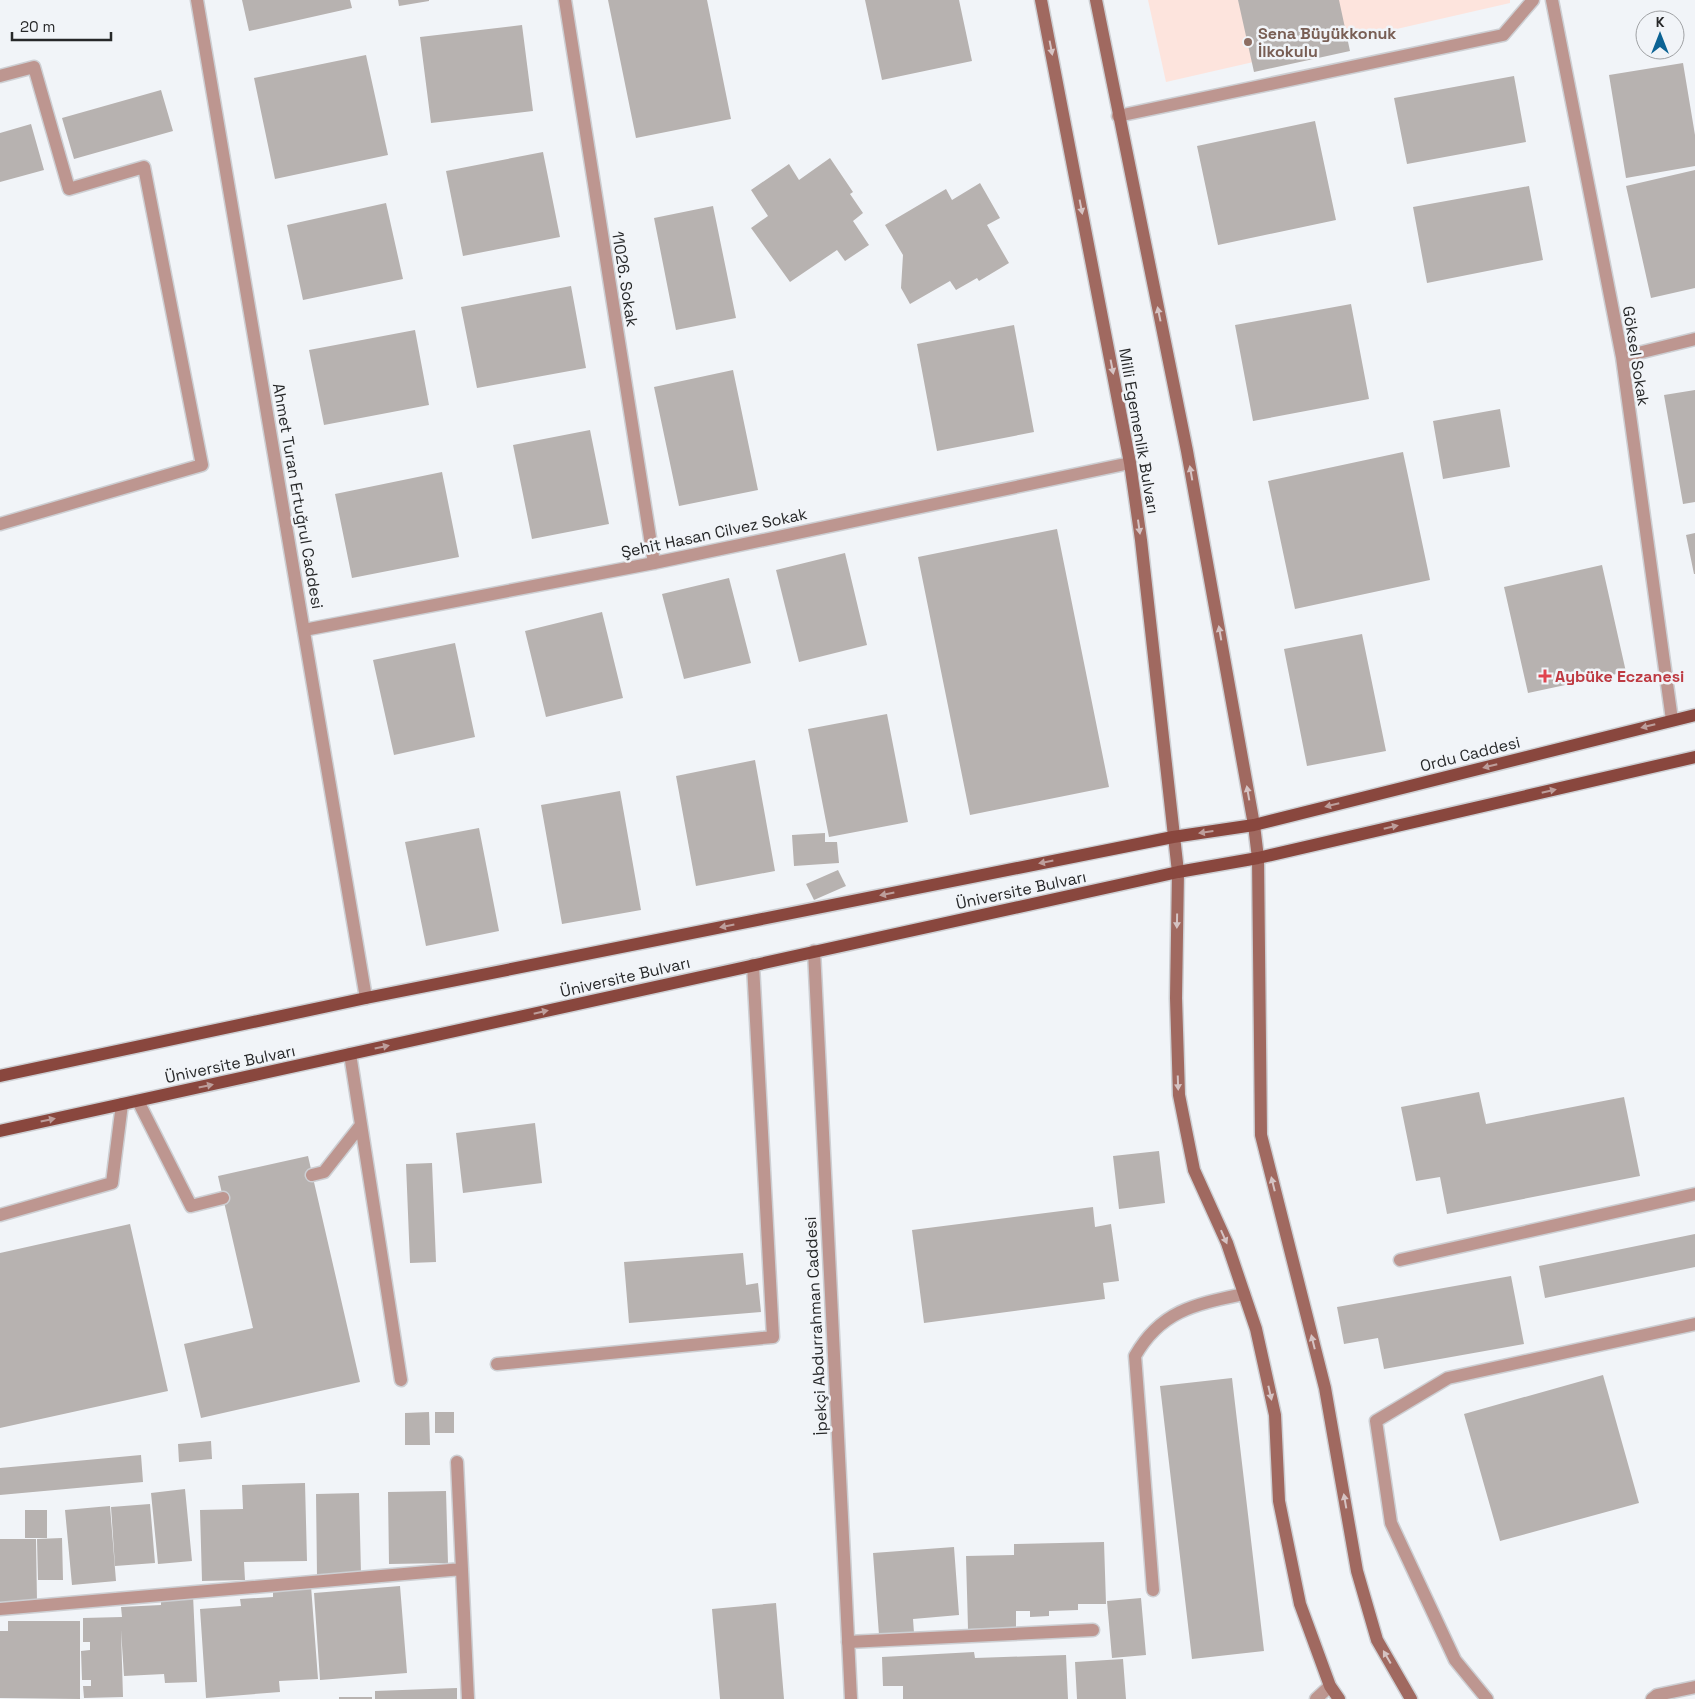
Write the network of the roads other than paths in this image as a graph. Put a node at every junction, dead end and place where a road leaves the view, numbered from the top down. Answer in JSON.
{"nodes":[{"id":1,"x":197,"y":0,"type":"edge"},
{"id":2,"x":565,"y":0,"type":"edge"},
{"id":3,"x":1041,"y":0,"type":"edge"},
{"id":4,"x":1096,"y":0,"type":"edge"},
{"id":5,"x":1533,"y":0,"type":"edge"},
{"id":6,"x":1552,"y":0,"type":"edge"},
{"id":7,"x":0,"y":76,"type":"edge"},
{"id":8,"x":1118,"y":116,"type":"junction"},
{"id":9,"x":1695,"y":339,"type":"edge"},
{"id":10,"x":1622,"y":357,"type":"junction"},
{"id":11,"x":1130,"y":463,"type":"junction"},
{"id":12,"x":0,"y":524,"type":"edge"},
{"id":13,"x":654,"y":563,"type":"junction"},
{"id":14,"x":304,"y":630,"type":"junction"},
{"id":15,"x":1695,"y":714,"type":"edge"},
{"id":16,"x":1672,"y":720,"type":"junction"},
{"id":17,"x":1695,"y":757,"type":"edge"},
{"id":18,"x":1254,"y":825,"type":"junction"},
{"id":19,"x":1173,"y":837,"type":"junction"},
{"id":20,"x":1258,"y":858,"type":"junction"},
{"id":21,"x":1178,"y":872,"type":"junction"},
{"id":22,"x":814,"y":951,"type":"junction"},
{"id":23,"x":753,"y":965,"type":"junction"},
{"id":24,"x":366,"y":998,"type":"junction"},
{"id":25,"x":350,"y":1054,"type":"junction"},
{"id":26,"x":0,"y":1076,"type":"edge"},
{"id":27,"x":138,"y":1101,"type":"junction"},
{"id":28,"x":122,"y":1104,"type":"junction"},
{"id":29,"x":361,"y":1125,"type":"junction"},
{"id":30,"x":0,"y":1131,"type":"edge"},
{"id":31,"x":312,"y":1175,"type":"dead end"},
{"id":32,"x":1695,"y":1194,"type":"edge"},
{"id":33,"x":223,"y":1198,"type":"dead end"},
{"id":34,"x":0,"y":1215,"type":"edge"},
{"id":35,"x":1400,"y":1260,"type":"dead end"},
{"id":36,"x":1244,"y":1294,"type":"junction"},
{"id":37,"x":1695,"y":1324,"type":"edge"},
{"id":38,"x":497,"y":1364,"type":"dead end"},
{"id":39,"x":401,"y":1380,"type":"dead end"},
{"id":40,"x":457,"y":1462,"type":"dead end"},
{"id":41,"x":462,"y":1569,"type":"junction"},
{"id":42,"x":1154,"y":1590,"type":"dead end"},
{"id":43,"x":0,"y":1609,"type":"edge"},
{"id":44,"x":1093,"y":1630,"type":"dead end"},
{"id":45,"x":848,"y":1642,"type":"junction"},
{"id":46,"x":1330,"y":1686,"type":"junction"},
{"id":47,"x":1695,"y":1687,"type":"edge"},
{"id":48,"x":468,"y":1699,"type":"edge"},
{"id":49,"x":852,"y":1699,"type":"edge"},
{"id":50,"x":1316,"y":1699,"type":"edge"},
{"id":51,"x":1339,"y":1699,"type":"edge"},
{"id":52,"x":1411,"y":1699,"type":"edge"},
{"id":53,"x":1487,"y":1699,"type":"edge"},
{"id":54,"x":1652,"y":1699,"type":"edge"}],
"edges":[{"from":1,"to":14,"type":"street","name":"Ahmet Turan Ertuğrul Caddesi"},
{"from":2,"to":13,"type":"street","name":"11026. Sokak"},
{"from":3,"to":11,"type":"main road","name":"Milli Egemenlik Bulvarı","one_way":true},
{"from":4,"to":8,"type":"main road"},
{"from":5,"to":8,"type":"street"},
{"from":6,"to":10,"type":"street","name":"Göksel Sokak"},
{"from":7,"to":12,"type":"street"},
{"from":18,"to":8,"type":"main road","one_way":true},
{"from":9,"to":10,"type":"street"},
{"from":10,"to":16,"type":"street","name":"Göksel Sokak"},
{"from":11,"to":13,"type":"street","name":"Şehit Hasan Cilvez Sokak"},
{"from":11,"to":19,"type":"main road","name":"Milli Egemenlik Bulvarı","one_way":true},
{"from":13,"to":14,"type":"street","name":"Şehit Hasan Cilvez Sokak"},
{"from":14,"to":24,"type":"street","name":"Ahmet Turan Ertuğrul Caddesi"},
{"from":15,"to":16,"type":"main road","name":"Ordu Caddesi"},
{"from":16,"to":18,"type":"main road","name":"Ordu Caddesi","one_way":true},
{"from":20,"to":17,"type":"main road","one_way":true},
{"from":18,"to":19,"type":"main road","name":"Üniversite Bulvarı","one_way":true},
{"from":18,"to":20,"type":"main road"},
{"from":19,"to":21,"type":"main road","name":"Milli Egemenlik Bulvarı"},
{"from":19,"to":24,"type":"main road","name":"Üniversite Bulvarı","one_way":true},
{"from":20,"to":21,"type":"main road","name":"Üniversite Bulvarı"},
{"from":52,"to":20,"type":"main road","one_way":true},
{"from":21,"to":22,"type":"main road","name":"Üniversite Bulvarı"},
{"from":21,"to":36,"type":"main road","name":"Milli Egemenlik Bulvarı","one_way":true},
{"from":22,"to":23,"type":"main road","name":"Üniversite Bulvarı"},
{"from":22,"to":45,"type":"street","name":"İpekçi Abdurrahman Caddesi"},
{"from":25,"to":23,"type":"main road","name":"Üniversite Bulvarı","one_way":true},
{"from":23,"to":38,"type":"street"},
{"from":24,"to":26,"type":"main road","name":"Üniversite Bulvarı"},
{"from":27,"to":25,"type":"main road","name":"Üniversite Bulvarı","one_way":true},
{"from":25,"to":29,"type":"street"},
{"from":27,"to":28,"type":"main road","name":"Üniversite Bulvarı"},
{"from":27,"to":33,"type":"street"},
{"from":30,"to":28,"type":"main road","name":"Üniversite Bulvarı","one_way":true},
{"from":28,"to":34,"type":"street"},
{"from":29,"to":31,"type":"street"},
{"from":29,"to":39,"type":"street"},
{"from":32,"to":35,"type":"street"},
{"from":36,"to":42,"type":"street"},
{"from":36,"to":46,"type":"main road","name":"Milli Egemenlik Bulvarı","one_way":true},
{"from":37,"to":53,"type":"street"},
{"from":40,"to":41,"type":"street"},
{"from":41,"to":43,"type":"street"},
{"from":41,"to":48,"type":"street"},
{"from":44,"to":45,"type":"street"},
{"from":45,"to":49,"type":"street","name":"İpekçi Abdurrahman Caddesi"},
{"from":46,"to":50,"type":"street"},
{"from":46,"to":51,"type":"main road","name":"Milli Egemenlik Bulvarı"},
{"from":47,"to":54,"type":"street"}]}
